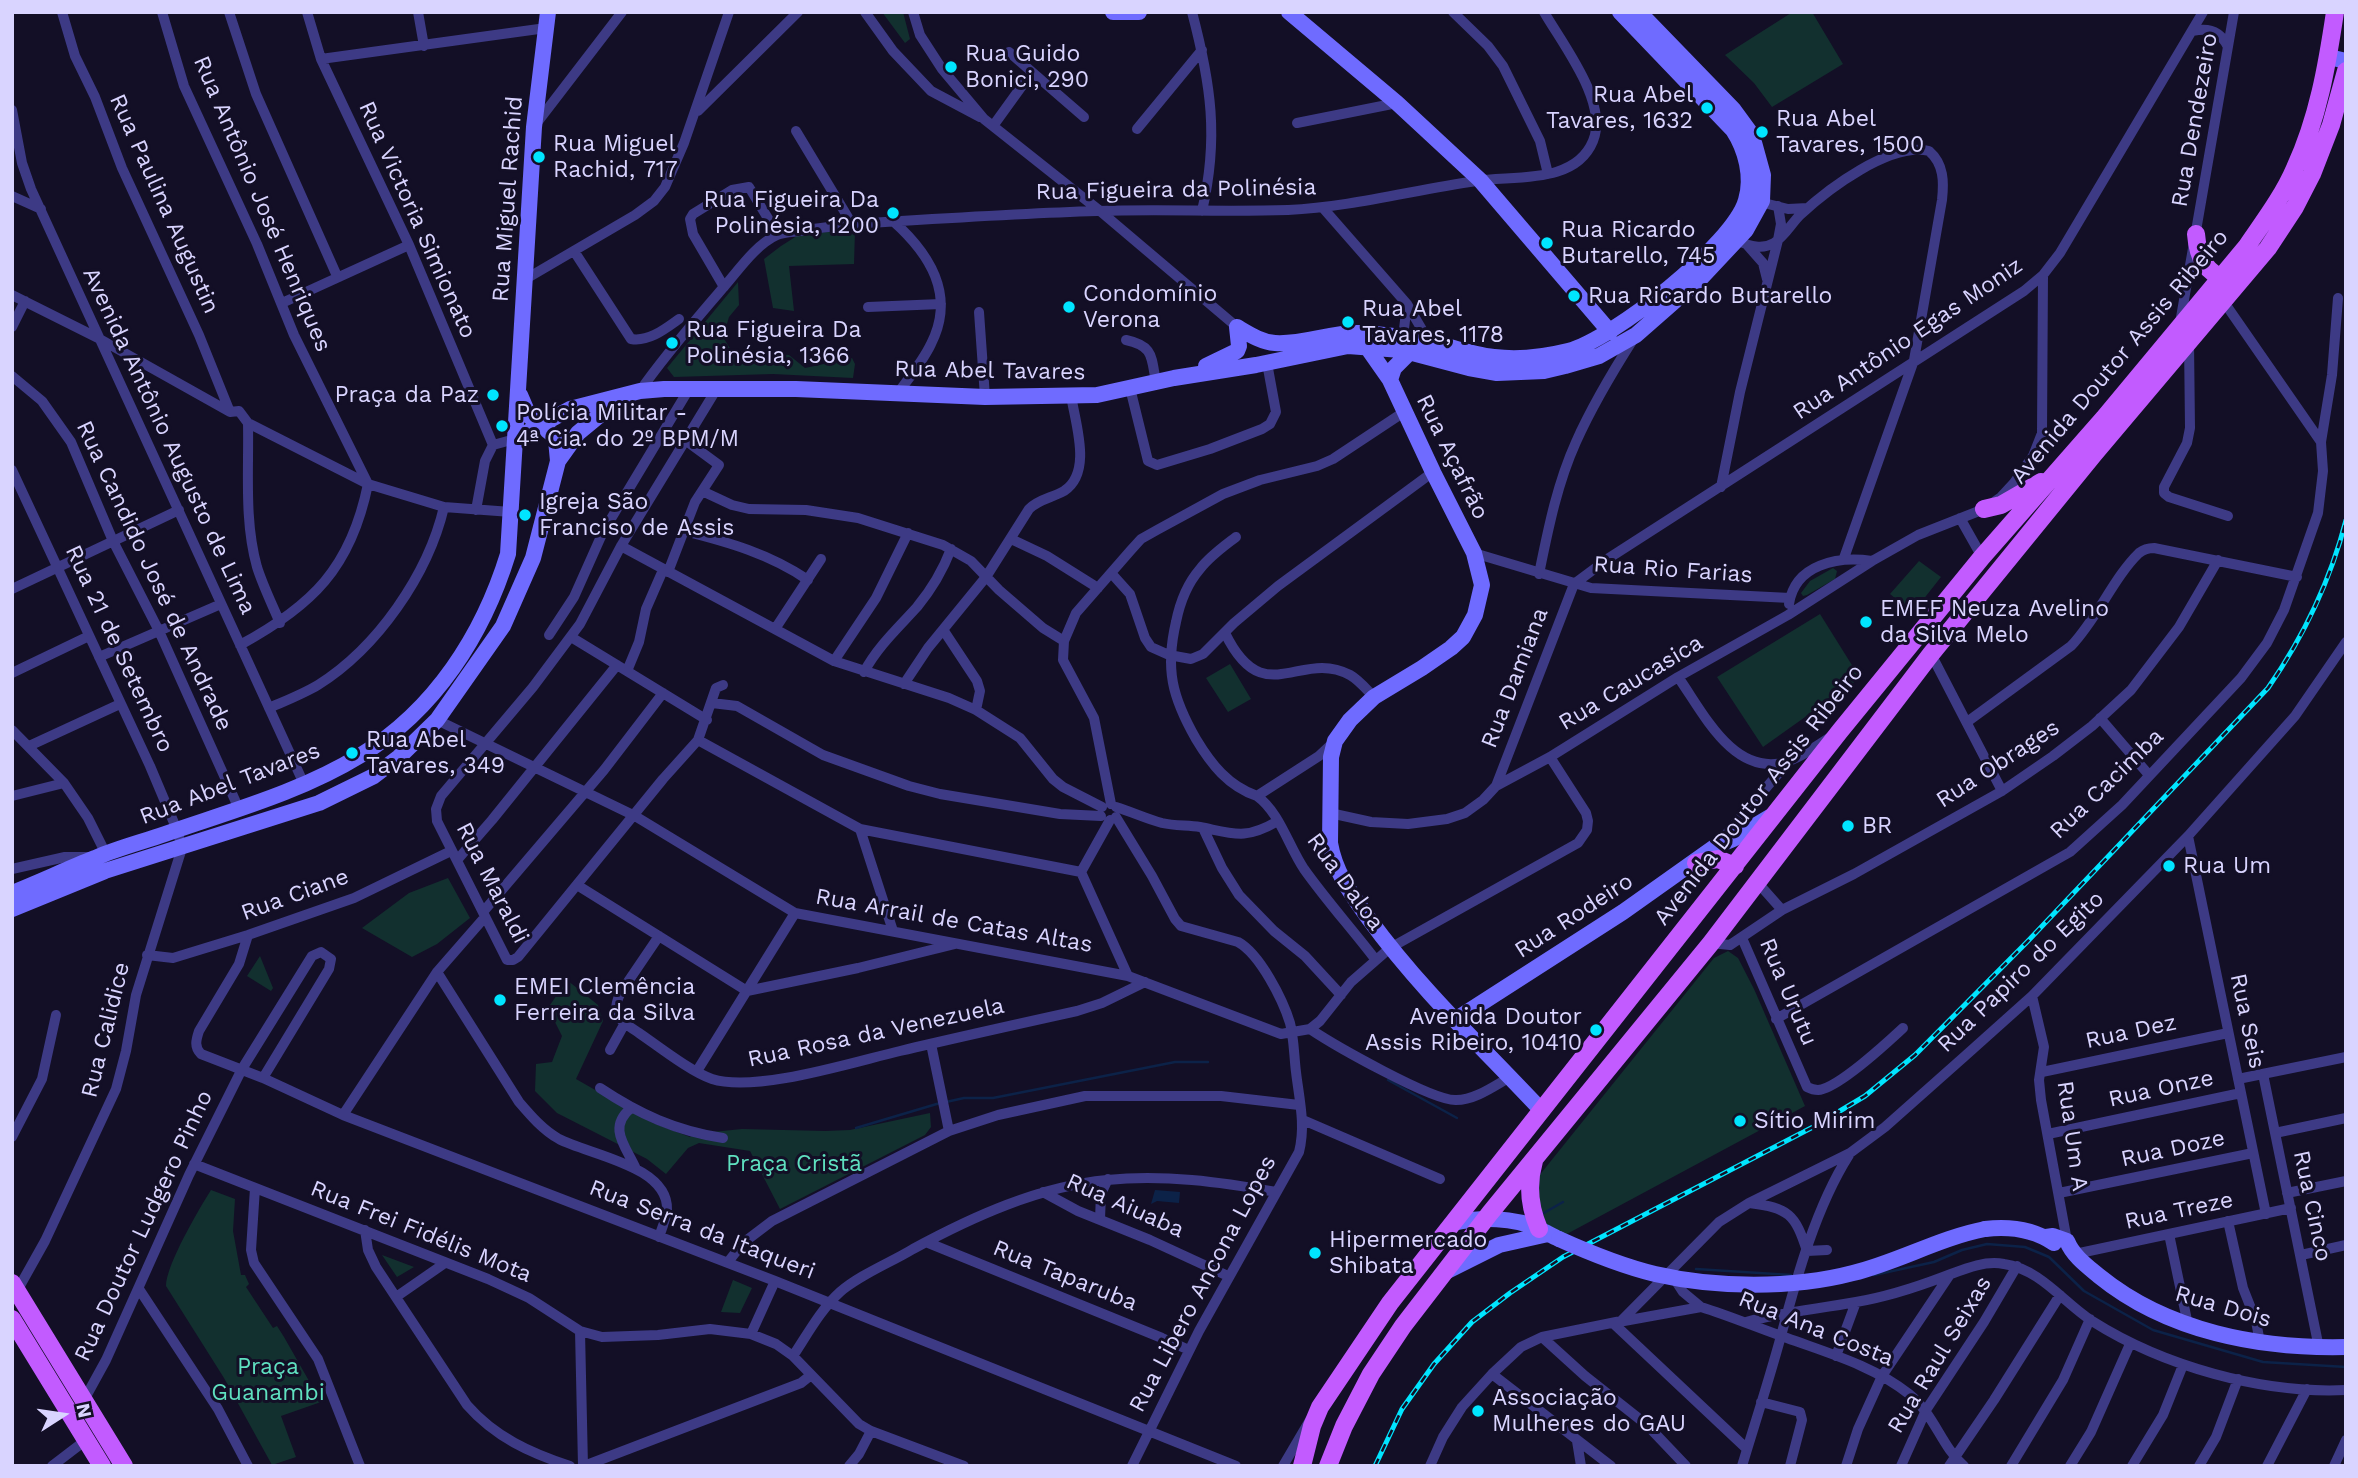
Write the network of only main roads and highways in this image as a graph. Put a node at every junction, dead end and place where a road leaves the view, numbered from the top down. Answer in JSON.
{"nodes":[{"id":1,"x":2335,"y":12,"type":"edge"},
{"id":2,"x":2337,"y":59,"type":"edge"},
{"id":3,"x":2346,"y":71,"type":"edge"},
{"id":4,"x":2196,"y":234,"type":"road end"},
{"id":5,"x":2219,"y":278,"type":"junction"},
{"id":6,"x":2238,"y":286,"type":"junction"},
{"id":7,"x":2056,"y":473,"type":"junction"},
{"id":8,"x":1984,"y":509,"type":"road end"},
{"id":9,"x":1696,"y":863,"type":"road end"},
{"id":10,"x":1735,"y":866,"type":"junction"},
{"id":11,"x":1577,"y":1106,"type":"junction"},
{"id":12,"x":1542,"y":1111,"type":"junction"},
{"id":13,"x":1535,"y":1158,"type":"junction"},
{"id":14,"x":1549,"y":1234,"type":"road end"},
{"id":15,"x":15,"y":1287,"type":"edge"},
{"id":16,"x":14,"y":1325,"type":"edge"},
{"id":17,"x":1339,"y":1378,"type":"junction"},
{"id":18,"x":1344,"y":1426,"type":"junction"},
{"id":19,"x":102,"y":1466,"type":"edge"},
{"id":20,"x":124,"y":1466,"type":"edge"},
{"id":21,"x":1303,"y":1466,"type":"edge"},
{"id":22,"x":1328,"y":1466,"type":"edge"}],
"edges":[{"from":1,"to":2,"type":"main road","name":"Avenida Doutor Assis Ribeiro"},
{"from":2,"to":5,"type":"main road","name":"Avenida Doutor Assis Ribeiro"},
{"from":3,"to":6,"type":"main road","name":"Avenida Doutor Assis Ribeiro"},
{"from":4,"to":5,"type":"main road"},
{"from":5,"to":6,"type":"main road"},
{"from":5,"to":7,"type":"main road","name":"Avenida Doutor Assis Ribeiro"},
{"from":6,"to":11,"type":"main road","name":"Avenida Doutor Assis Ribeiro"},
{"from":7,"to":8,"type":"main road"},
{"from":7,"to":10,"type":"main road","name":"Avenida Doutor Assis Ribeiro"},
{"from":9,"to":10,"type":"main road"},
{"from":10,"to":12,"type":"main road","name":"Avenida Doutor Assis Ribeiro"},
{"from":11,"to":12,"type":"main road"},
{"from":11,"to":13,"type":"main road","name":"Avenida Doutor Assis Ribeiro"},
{"from":12,"to":17,"type":"main road","name":"Avenida Doutor Assis Ribeiro"},
{"from":13,"to":14,"type":"main road"},
{"from":13,"to":18,"type":"main road","name":"Avenida Doutor Assis Ribeiro"},
{"from":15,"to":20,"type":"main road"},
{"from":16,"to":19,"type":"main road"},
{"from":17,"to":18,"type":"main road"},
{"from":17,"to":21,"type":"main road"},
{"from":18,"to":22,"type":"main road","name":"Avenida Doutor Assis Ribeiro"}]}
